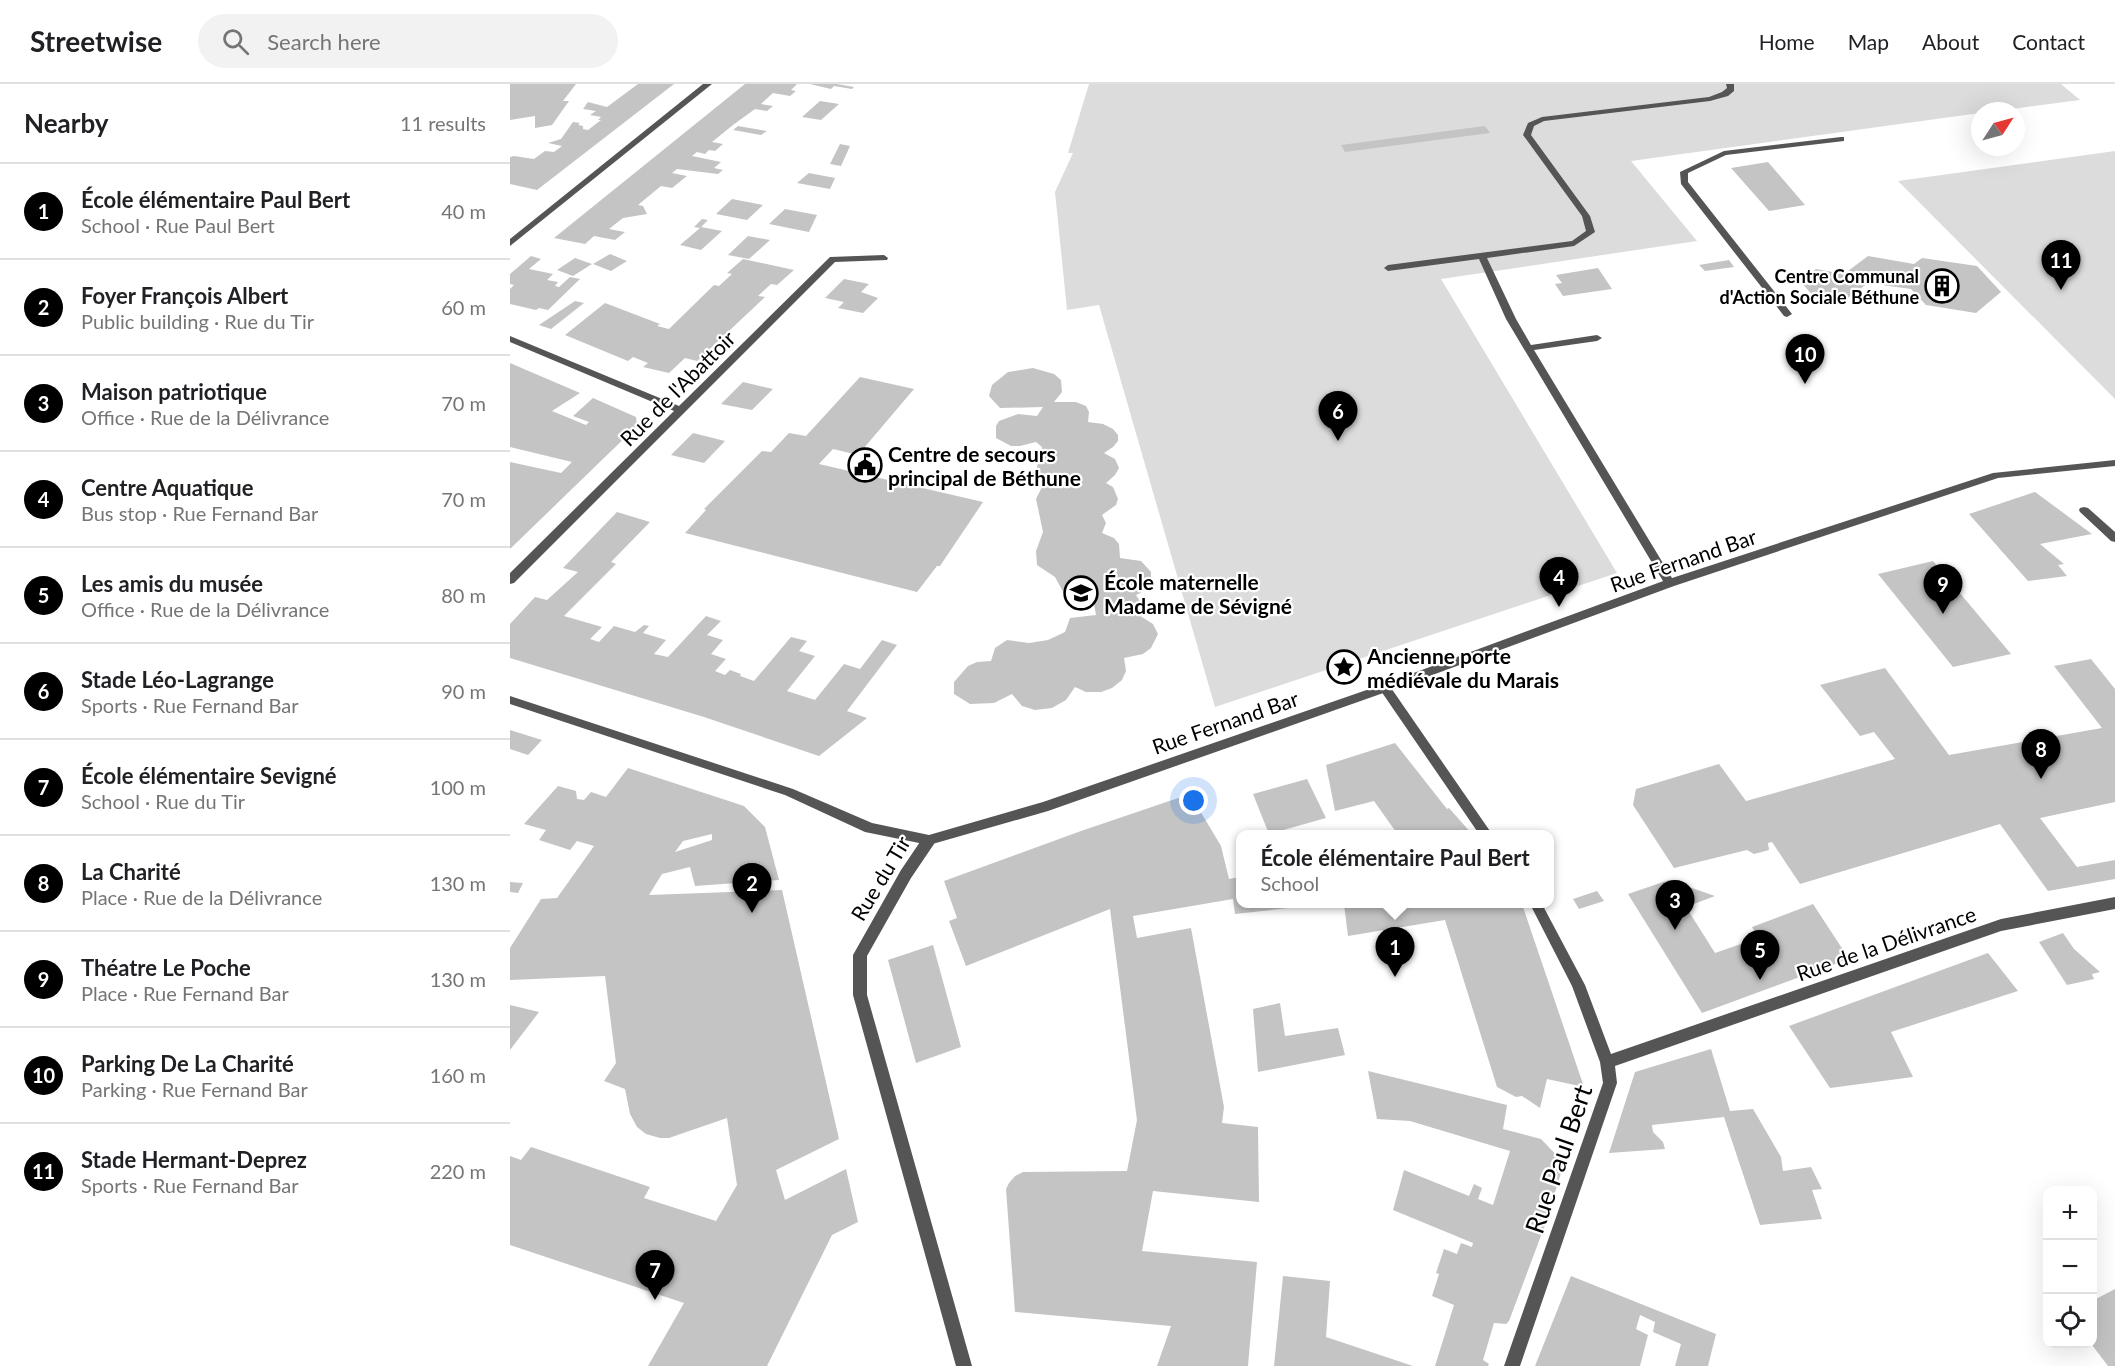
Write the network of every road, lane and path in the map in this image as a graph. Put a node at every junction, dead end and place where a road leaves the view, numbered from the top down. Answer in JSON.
{"nodes":[{"id":1,"x":708,"y":84,"type":"edge"},
{"id":2,"x":1730,"y":84,"type":"edge"},
{"id":3,"x":1841,"y":139,"type":"dead end"},
{"id":4,"x":510,"y":243,"type":"edge"},
{"id":5,"x":1482,"y":256,"type":"junction"},
{"id":6,"x":884,"y":258,"type":"dead end"},
{"id":7,"x":1388,"y":268,"type":"dead end"},
{"id":8,"x":1786,"y":314,"type":"dead end"},
{"id":9,"x":1597,"y":338,"type":"dead end"},
{"id":10,"x":510,"y":339,"type":"edge"},
{"id":11,"x":1530,"y":348,"type":"junction"},
{"id":12,"x":682,"y":411,"type":"junction"},
{"id":13,"x":2115,"y":463,"type":"edge"},
{"id":14,"x":2084,"y":510,"type":"dead end"},
{"id":15,"x":2115,"y":538,"type":"edge"},
{"id":16,"x":510,"y":580,"type":"edge"},
{"id":17,"x":1670,"y":583,"type":"junction"},
{"id":18,"x":1384,"y":688,"type":"junction"},
{"id":19,"x":510,"y":700,"type":"edge"},
{"id":20,"x":1483,"y":830,"type":"edge"},
{"id":21,"x":930,"y":840,"type":"junction"},
{"id":22,"x":2115,"y":903,"type":"edge"},
{"id":23,"x":1539,"y":908,"type":"edge"},
{"id":24,"x":1606,"y":1062,"type":"junction"},
{"id":25,"x":964,"y":1366,"type":"edge"},
{"id":26,"x":1512,"y":1366,"type":"edge"}],
"edges":[{"from":1,"to":4,"type":"street"},
{"from":2,"to":5,"type":"street"},
{"from":3,"to":8,"type":"street"},
{"from":5,"to":7,"type":"street"},
{"from":5,"to":11,"type":"street"},
{"from":6,"to":12,"type":"street","name":"Rue de l'Abattoir"},
{"from":9,"to":11,"type":"street"},
{"from":10,"to":12,"type":"street"},
{"from":11,"to":17,"type":"street"},
{"from":12,"to":16,"type":"street","name":"Rue de l'Abattoir"},
{"from":13,"to":17,"type":"street","name":"Rue Fernand Bar"},
{"from":14,"to":15,"type":"street"},
{"from":17,"to":18,"type":"street","name":"Rue Fernand Bar"},
{"from":18,"to":20,"type":"street"},
{"from":18,"to":21,"type":"street","name":"Rue Fernand Bar"},
{"from":19,"to":21,"type":"street","name":"Rue du Tir"},
{"from":21,"to":25,"type":"street","name":"Rue du Tir"},
{"from":22,"to":24,"type":"street","name":"Rue de la Délivrance"},
{"from":23,"to":24,"type":"street","name":"Rue Paul Bert"},
{"from":24,"to":26,"type":"street","name":"Rue Paul Bert"}]}
